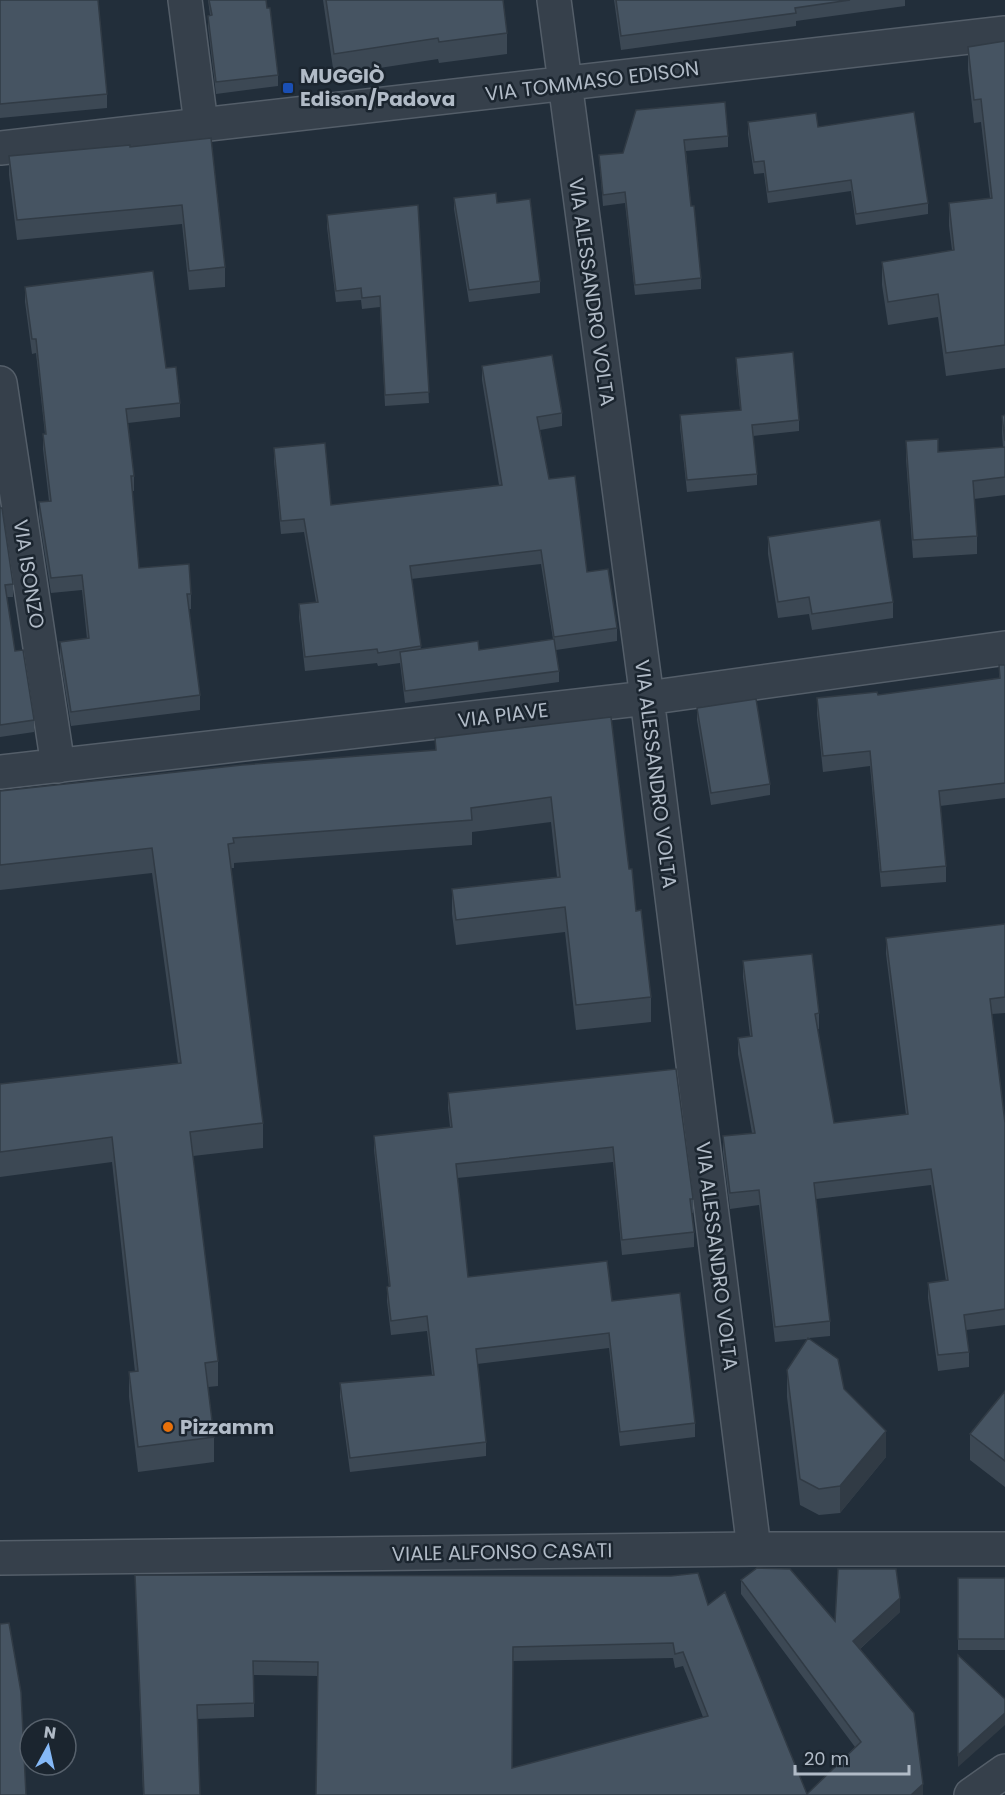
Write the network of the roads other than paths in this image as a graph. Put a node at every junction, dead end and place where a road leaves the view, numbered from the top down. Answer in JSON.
{"nodes":[{"id":1,"x":185,"y":0,"type":"edge"},
{"id":2,"x":554,"y":0,"type":"edge"},
{"id":3,"x":1005,"y":33,"type":"edge"},
{"id":4,"x":563,"y":85,"type":"junction"},
{"id":5,"x":201,"y":124,"type":"junction"},
{"id":6,"x":0,"y":148,"type":"edge"},
{"id":7,"x":0,"y":383,"type":"edge"},
{"id":8,"x":1005,"y":648,"type":"edge"},
{"id":9,"x":647,"y":698,"type":"junction"},
{"id":10,"x":58,"y":766,"type":"junction"},
{"id":11,"x":0,"y":772,"type":"edge"},
{"id":12,"x":754,"y":1549,"type":"junction"},
{"id":13,"x":1005,"y":1549,"type":"edge"},
{"id":14,"x":0,"y":1558,"type":"edge"},
{"id":15,"x":1005,"y":1771,"type":"edge"},
{"id":16,"x":971,"y":1795,"type":"edge"}],
"edges":[{"from":1,"to":5,"type":"street"},
{"from":2,"to":4,"type":"street","name":"VIA ALESSANDRO VOLTA"},
{"from":3,"to":4,"type":"street","name":"VIA TOMMASO EDISON"},
{"from":4,"to":5,"type":"street","name":"VIA TOMMASO EDISON"},
{"from":4,"to":9,"type":"street","name":"VIA ALESSANDRO VOLTA"},
{"from":5,"to":6,"type":"street","name":"VIA TOMMASO EDISON"},
{"from":7,"to":10,"type":"street","name":"VIA ISONZO"},
{"from":8,"to":9,"type":"street","name":"VIA PIAVE"},
{"from":9,"to":10,"type":"street","name":"VIA PIAVE"},
{"from":9,"to":12,"type":"street","name":"VIA ALESSANDRO VOLTA"},
{"from":10,"to":11,"type":"street","name":"VIA PIAVE"},
{"from":12,"to":13,"type":"street","name":"VIALE ALFONSO CASATI"},
{"from":12,"to":14,"type":"street","name":"VIALE ALFONSO CASATI"},
{"from":15,"to":16,"type":"street"}]}
